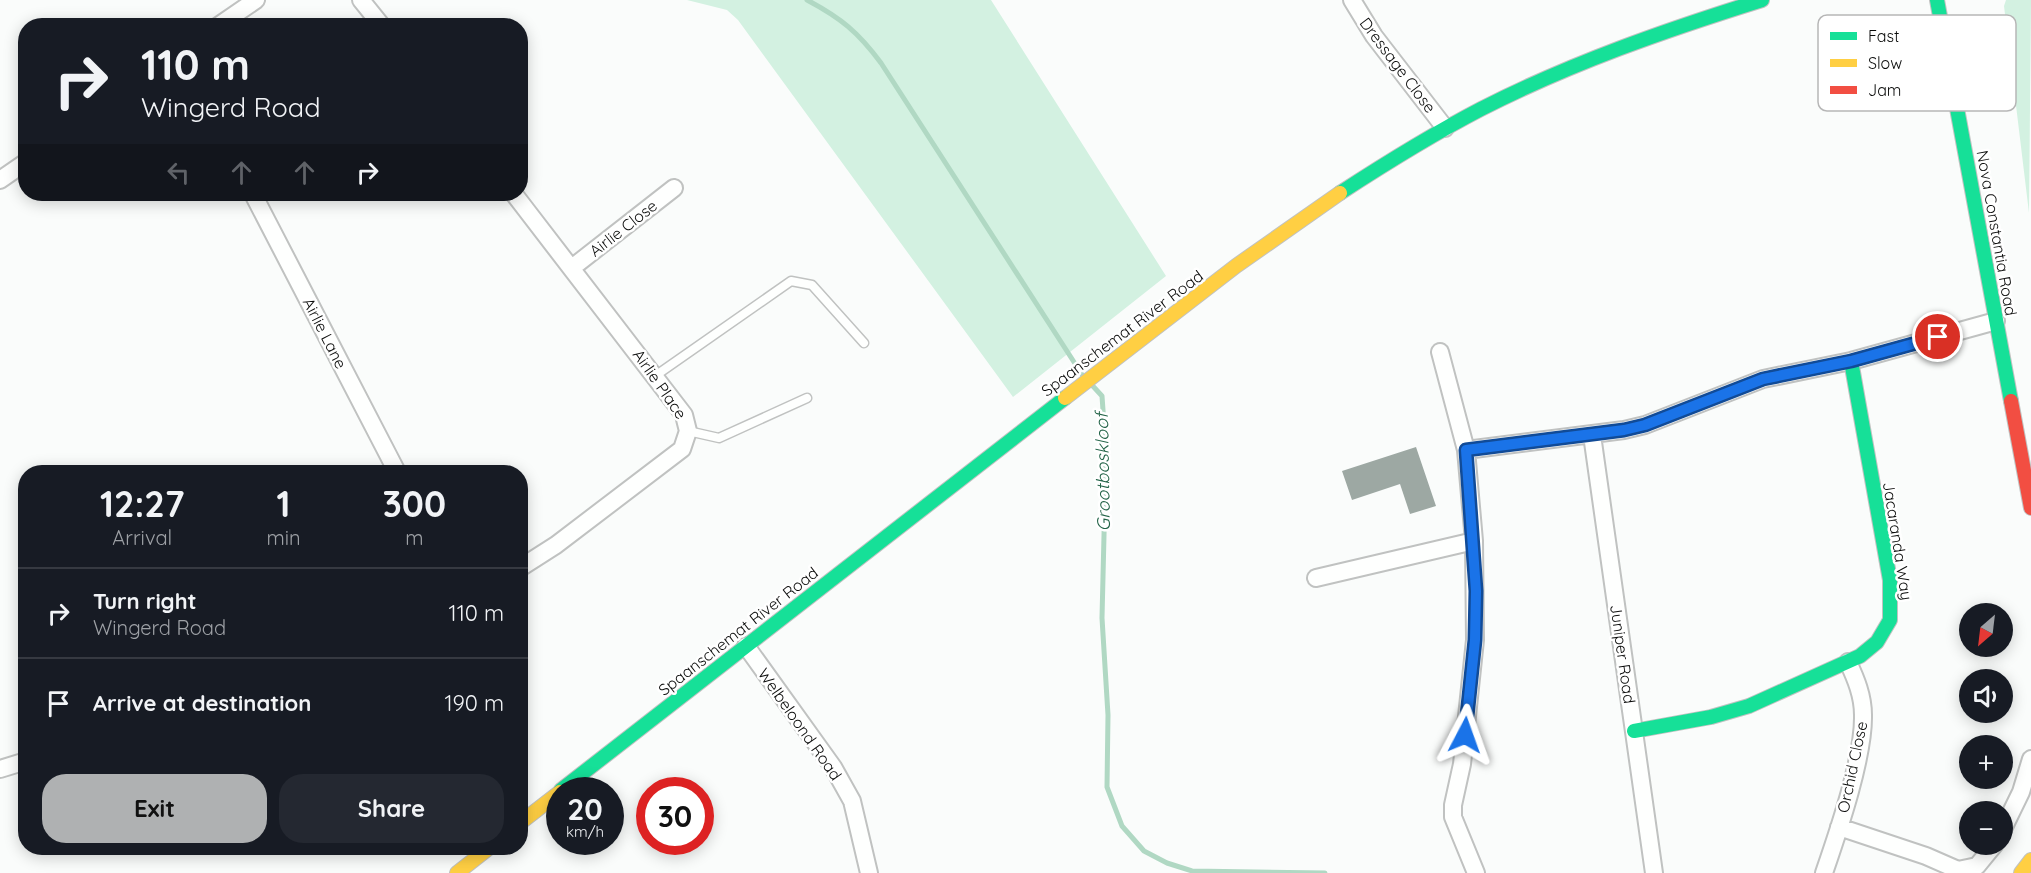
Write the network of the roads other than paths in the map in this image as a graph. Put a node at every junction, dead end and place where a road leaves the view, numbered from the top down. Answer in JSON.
{"nodes":[{"id":1,"x":256,"y":0,"type":"edge"},
{"id":2,"x":362,"y":0,"type":"edge"},
{"id":3,"x":1352,"y":0,"type":"edge"},
{"id":4,"x":1761,"y":0,"type":"edge"},
{"id":5,"x":1937,"y":0,"type":"edge"},
{"id":6,"x":1940,"y":15,"type":"edge"},
{"id":7,"x":230,"y":18,"type":"edge"},
{"id":8,"x":376,"y":18,"type":"edge"},
{"id":9,"x":1957,"y":111,"type":"edge"},
{"id":10,"x":1445,"y":128,"type":"junction"},
{"id":11,"x":18,"y":168,"type":"edge"},
{"id":12,"x":0,"y":180,"type":"edge"},
{"id":13,"x":674,"y":188,"type":"dead end"},
{"id":14,"x":257,"y":201,"type":"edge"},
{"id":15,"x":520,"y":201,"type":"edge"},
{"id":16,"x":573,"y":267,"type":"junction"},
{"id":17,"x":1996,"y":321,"type":"junction"},
{"id":18,"x":864,"y":343,"type":"dead end"},
{"id":19,"x":1440,"y":352,"type":"dead end"},
{"id":20,"x":1851,"y":361,"type":"junction"},
{"id":21,"x":655,"y":376,"type":"junction"},
{"id":22,"x":807,"y":398,"type":"dead end"},
{"id":23,"x":688,"y":432,"type":"junction"},
{"id":24,"x":1592,"y":435,"type":"junction"},
{"id":25,"x":1466,"y":450,"type":"junction"},
{"id":26,"x":393,"y":465,"type":"edge"},
{"id":27,"x":2031,"y":508,"type":"edge"},
{"id":28,"x":1474,"y":541,"type":"junction"},
{"id":29,"x":528,"y":563,"type":"edge"},
{"id":30,"x":1316,"y":578,"type":"dead end"},
{"id":31,"x":746,"y":646,"type":"junction"},
{"id":32,"x":1848,"y":662,"type":"junction"},
{"id":33,"x":1634,"y":731,"type":"junction"},
{"id":34,"x":2031,"y":759,"type":"edge"},
{"id":35,"x":18,"y":763,"type":"edge"},
{"id":36,"x":0,"y":769,"type":"edge"},
{"id":37,"x":578,"y":777,"type":"edge"},
{"id":38,"x":546,"y":802,"type":"edge"},
{"id":39,"x":2013,"y":808,"type":"edge"},
{"id":40,"x":528,"y":817,"type":"edge"},
{"id":41,"x":1839,"y":827,"type":"junction"},
{"id":42,"x":480,"y":855,"type":"edge"},
{"id":43,"x":1986,"y":855,"type":"edge"},
{"id":44,"x":2031,"y":860,"type":"edge"},
{"id":45,"x":457,"y":873,"type":"edge"},
{"id":46,"x":869,"y":873,"type":"edge"},
{"id":47,"x":1476,"y":873,"type":"edge"},
{"id":48,"x":1654,"y":873,"type":"edge"},
{"id":49,"x":1824,"y":873,"type":"edge"},
{"id":50,"x":2021,"y":873,"type":"edge"}],
"edges":[{"from":1,"to":7,"type":"street"},
{"from":2,"to":8,"type":"street"},
{"from":3,"to":10,"type":"street","name":"Dressage Close"},
{"from":4,"to":10,"type":"main road","name":"Spaanschemat River Road"},
{"from":5,"to":6,"type":"main road","name":"Nova Constantia Road"},
{"from":9,"to":17,"type":"main road","name":"Nova Constantia Road"},
{"from":10,"to":31,"type":"main road","name":"Spaanschemat River Road"},
{"from":11,"to":12,"type":"street"},
{"from":13,"to":16,"type":"street","name":"Airlie Close"},
{"from":14,"to":26,"type":"street","name":"Airlie Lane"},
{"from":15,"to":16,"type":"street","name":"Airlie Place"},
{"from":16,"to":21,"type":"street","name":"Airlie Place"},
{"from":17,"to":20,"type":"street"},
{"from":17,"to":27,"type":"main road","name":"Nova Constantia Road"},
{"from":18,"to":21,"type":"lane"},
{"from":19,"to":25,"type":"street"},
{"from":20,"to":24,"type":"street"},
{"from":20,"to":32,"type":"main road","name":"Jacaranda Way"},
{"from":21,"to":23,"type":"street","name":"Airlie Place"},
{"from":22,"to":23,"type":"lane"},
{"from":23,"to":29,"type":"street","name":"Airlie Place"},
{"from":24,"to":25,"type":"street"},
{"from":24,"to":33,"type":"street","name":"Juniper Road"},
{"from":25,"to":28,"type":"street"},
{"from":28,"to":30,"type":"street"},
{"from":28,"to":47,"type":"street"},
{"from":31,"to":37,"type":"main road","name":"Spaanschemat River Road"},
{"from":31,"to":46,"type":"street","name":"Welbeloond Road"},
{"from":32,"to":33,"type":"main road","name":"Jacaranda Way"},
{"from":32,"to":41,"type":"street","name":"Orchid Close"},
{"from":33,"to":48,"type":"street","name":"Juniper Road"},
{"from":34,"to":39,"type":"street"},
{"from":35,"to":36,"type":"street"},
{"from":38,"to":40,"type":"main road","name":"Spaanschemat River Road"},
{"from":41,"to":43,"type":"street"},
{"from":41,"to":49,"type":"street","name":"Orchid Close"},
{"from":42,"to":45,"type":"main road"},
{"from":44,"to":50,"type":"main road"}]}
